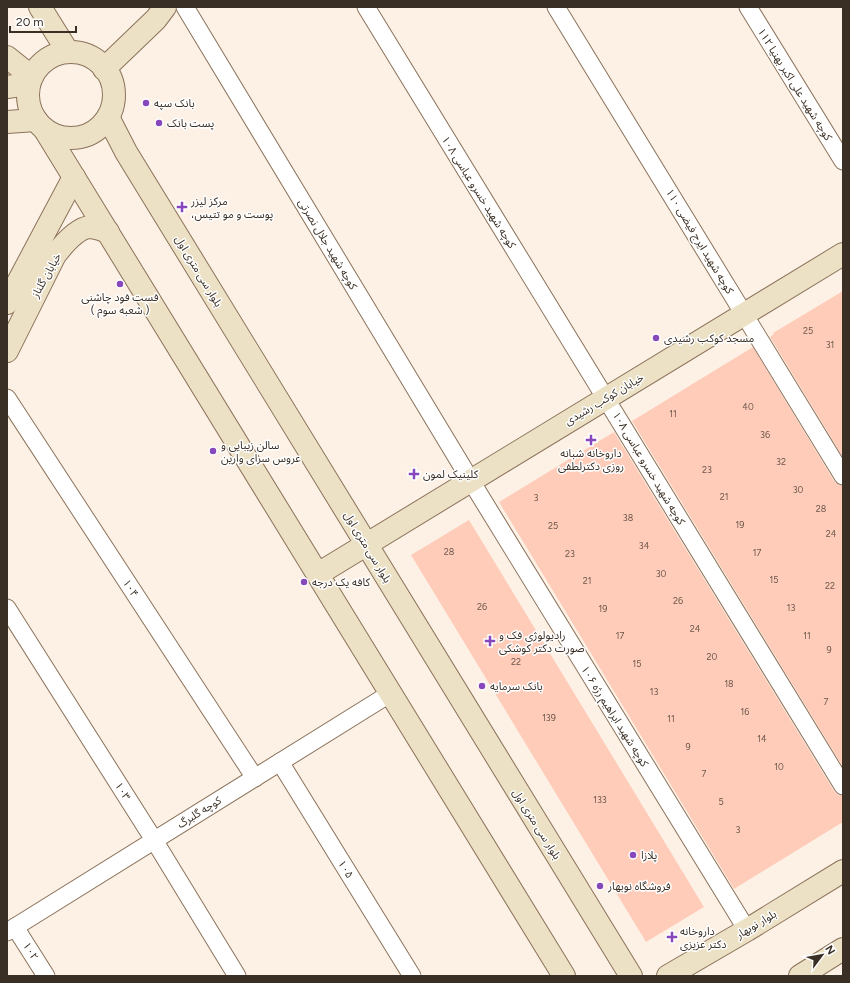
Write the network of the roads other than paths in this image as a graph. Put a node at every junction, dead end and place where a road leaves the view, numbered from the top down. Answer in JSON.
{"nodes":[{"id":1,"x":40,"y":7,"type":"edge"},
{"id":2,"x":165,"y":7,"type":"edge"},
{"id":3,"x":185,"y":7,"type":"edge"},
{"id":4,"x":366,"y":7,"type":"edge"},
{"id":5,"x":556,"y":7,"type":"edge"},
{"id":6,"x":748,"y":7,"type":"edge"},
{"id":7,"x":68,"y":52,"type":"junction"},
{"id":8,"x":7,"y":57,"type":"edge"},
{"id":9,"x":104,"y":69,"type":"junction"},
{"id":10,"x":31,"y":80,"type":"junction"},
{"id":11,"x":7,"y":87,"type":"edge"},
{"id":12,"x":108,"y":117,"type":"junction"},
{"id":13,"x":7,"y":122,"type":"edge"},
{"id":14,"x":40,"y":125,"type":"junction"},
{"id":15,"x":843,"y":161,"type":"edge"},
{"id":16,"x":74,"y":177,"type":"junction"},
{"id":17,"x":108,"y":232,"type":"junction"},
{"id":18,"x":843,"y":254,"type":"edge"},
{"id":19,"x":17,"y":298,"type":"edge"},
{"id":20,"x":744,"y":314,"type":"junction"},
{"id":21,"x":7,"y":351,"type":"edge"},
{"id":22,"x":7,"y":398,"type":"edge"},
{"id":23,"x":606,"y":398,"type":"junction"},
{"id":24,"x":843,"y":476,"type":"edge"},
{"id":25,"x":471,"y":481,"type":"junction"},
{"id":26,"x":366,"y":545,"type":"junction"},
{"id":27,"x":318,"y":574,"type":"junction"},
{"id":28,"x":7,"y":608,"type":"edge"},
{"id":29,"x":391,"y":693,"type":"junction"},
{"id":30,"x":280,"y":762,"type":"junction"},
{"id":31,"x":255,"y":778,"type":"junction"},
{"id":32,"x":843,"y":786,"type":"edge"},
{"id":33,"x":154,"y":840,"type":"junction"},
{"id":34,"x":843,"y":871,"type":"edge"},
{"id":35,"x":11,"y":930,"type":"edge"},
{"id":36,"x":747,"y":930,"type":"junction"},
{"id":37,"x":843,"y":949,"type":"edge"},
{"id":38,"x":46,"y":976,"type":"edge"},
{"id":39,"x":237,"y":976,"type":"edge"},
{"id":40,"x":412,"y":976,"type":"edge"},
{"id":41,"x":564,"y":976,"type":"edge"},
{"id":42,"x":630,"y":976,"type":"edge"},
{"id":43,"x":668,"y":976,"type":"edge"},
{"id":44,"x":800,"y":976,"type":"edge"}],
"edges":[{"from":1,"to":7,"type":"main road"},
{"from":2,"to":9,"type":"main road"},
{"from":3,"to":25,"type":"street","name":"کوچه شهید جلال نصرتی"},
{"from":4,"to":23,"type":"street","name":"کوچه شهید خسرو عباسی ۱۰۸"},
{"from":5,"to":20,"type":"street","name":"کوچه شهید ایرج فیضی ۱۱۰"},
{"from":6,"to":15,"type":"street","name":"کوچه شهید علی اکبر بهنیا ۱۱۲"},
{"from":7,"to":9,"type":"main road"},
{"from":7,"to":10,"type":"main road"},
{"from":8,"to":10,"type":"main road"},
{"from":9,"to":12,"type":"main road"},
{"from":10,"to":11,"type":"main road"},
{"from":10,"to":14,"type":"main road"},
{"from":12,"to":14,"type":"main road"},
{"from":12,"to":26,"type":"main road","name":"بلوار سی متری اول"},
{"from":13,"to":14,"type":"main road"},
{"from":14,"to":16,"type":"main road"},
{"from":16,"to":17,"type":"main road"},
{"from":16,"to":19,"type":"main road","name":"خیابان گلناز"},
{"from":17,"to":19,"type":"main road","name":"خیابان گلناز"},
{"from":17,"to":27,"type":"main road"},
{"from":18,"to":20,"type":"main road","name":"خیابان کوکب رشیدی"},
{"from":19,"to":21,"type":"main road","name":"خیابان گلناز"},
{"from":20,"to":23,"type":"main road","name":"خیابان کوکب رشیدی"},
{"from":20,"to":24,"type":"street","name":"کوچه شهید ایرج فیضی ۱۱۰"},
{"from":22,"to":31,"type":"street","name":"۱۰۴"},
{"from":23,"to":25,"type":"main road","name":"خیابان کوکب رشیدی"},
{"from":23,"to":32,"type":"street","name":"کوچه شهید خسرو عباسی ۱۰۸"},
{"from":25,"to":26,"type":"main road","name":"خیابان کوکب رشیدی"},
{"from":25,"to":36,"type":"street","name":"کوچه شهید ابراهیم رژه ۱۰۶"},
{"from":26,"to":27,"type":"main road","name":"خیابان کوکب رشیدی"},
{"from":26,"to":42,"type":"main road","name":"بلوار سی متری اول"},
{"from":27,"to":29,"type":"main road"},
{"from":28,"to":33,"type":"street","name":"۱۰۳"},
{"from":29,"to":30,"type":"street","name":"کوچه گلبرگ"},
{"from":29,"to":41,"type":"main road"},
{"from":30,"to":31,"type":"street","name":"کوچه گلبرگ"},
{"from":30,"to":40,"type":"street","name":"۱۰۵"},
{"from":31,"to":33,"type":"street","name":"کوچه گلبرگ"},
{"from":33,"to":35,"type":"street","name":"کوچه گلبرگ"},
{"from":33,"to":39,"type":"street","name":"۱۰۳"},
{"from":34,"to":36,"type":"main road","name":"بلوار نوبهار"},
{"from":35,"to":38,"type":"street","name":"۱۰۲"},
{"from":36,"to":43,"type":"main road","name":"بلوار نوبهار"},
{"from":37,"to":44,"type":"main road"}]}
